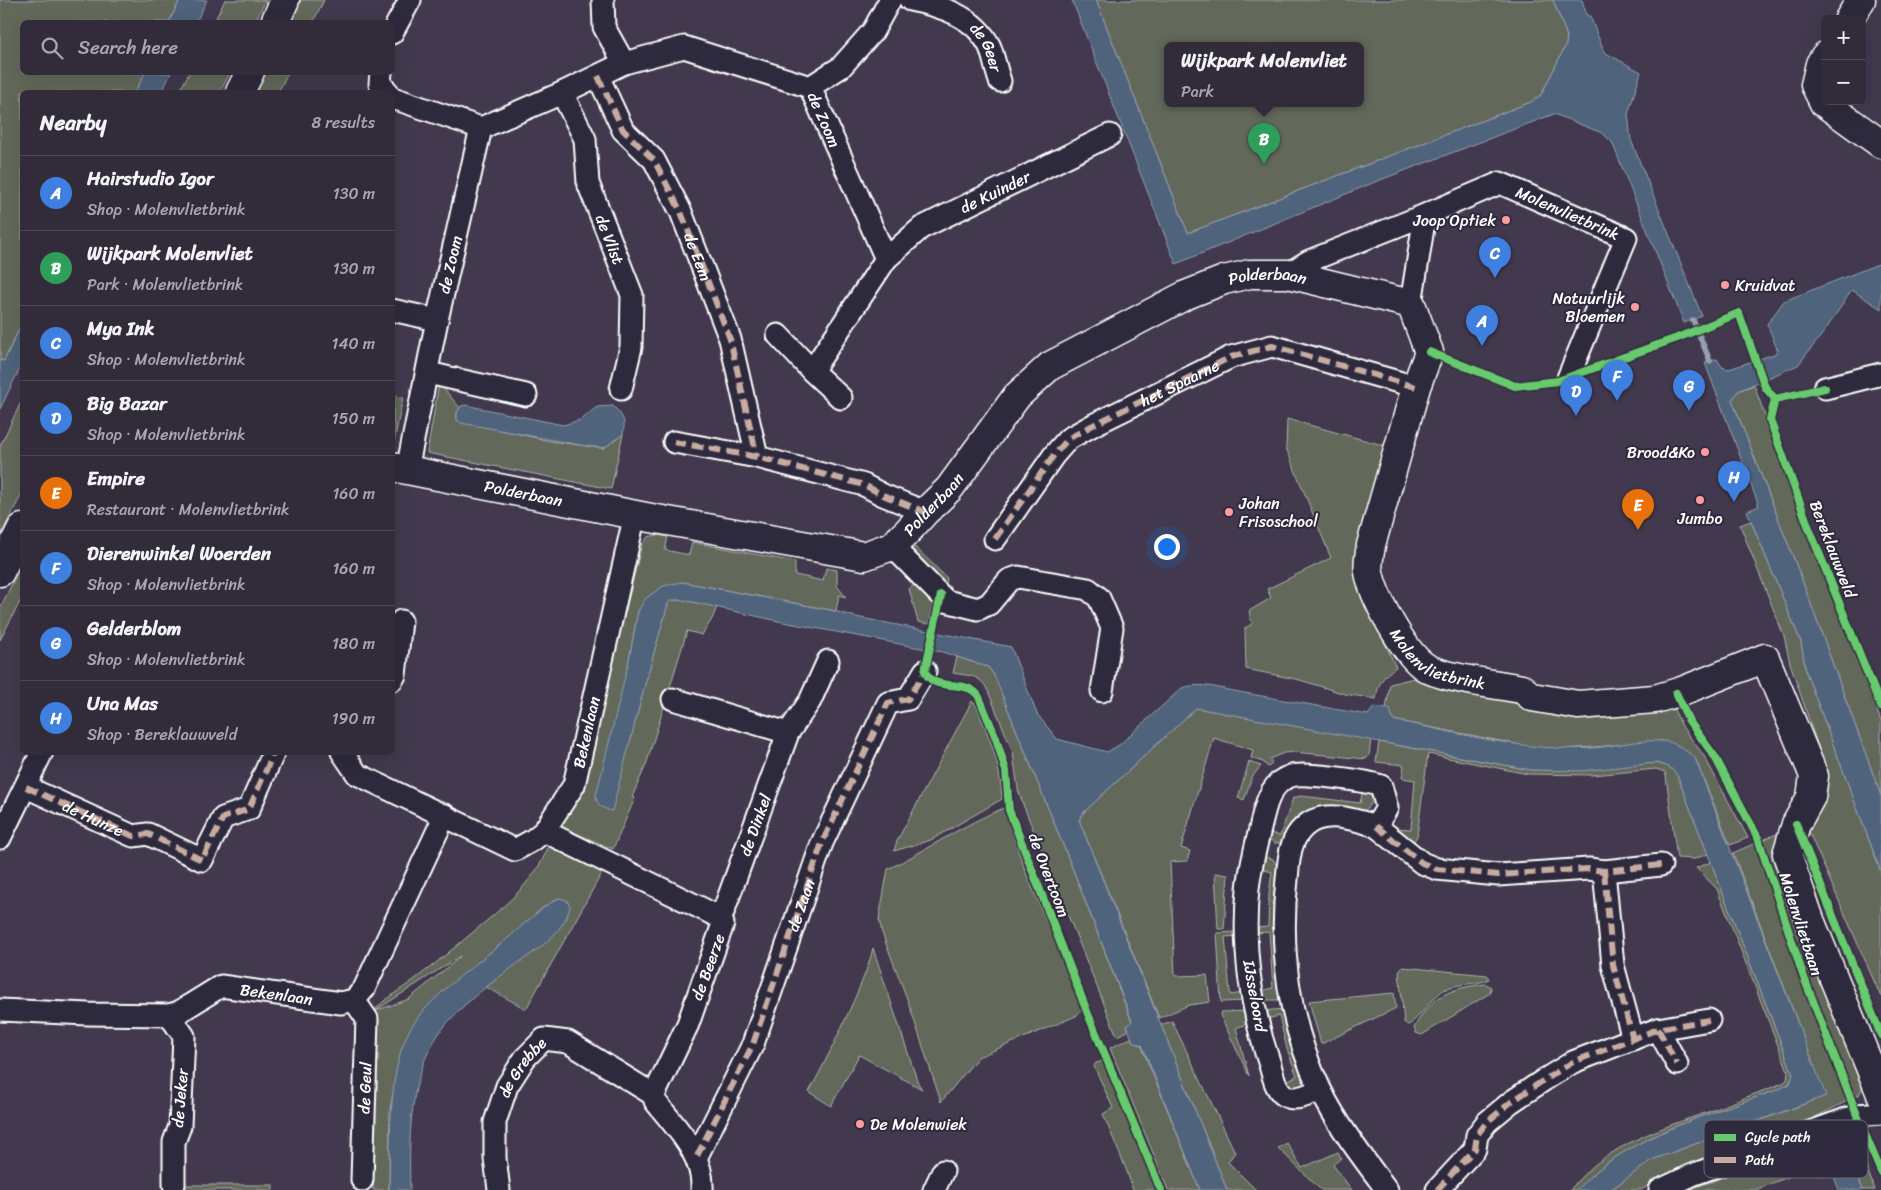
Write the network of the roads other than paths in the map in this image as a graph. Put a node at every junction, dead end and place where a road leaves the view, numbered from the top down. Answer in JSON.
{"nodes":[{"id":1,"x":286,"y":0,"type":"edge"},
{"id":2,"x":410,"y":0,"type":"edge"},
{"id":3,"x":603,"y":0,"type":"edge"},
{"id":4,"x":890,"y":0,"type":"edge"},
{"id":5,"x":910,"y":0,"type":"edge"},
{"id":6,"x":1861,"y":0,"type":"edge"},
{"id":7,"x":1852,"y":15,"type":"edge"},
{"id":8,"x":276,"y":20,"type":"edge"},
{"id":9,"x":395,"y":28,"type":"edge"},
{"id":10,"x":1822,"y":60,"type":"edge"},
{"id":11,"x":624,"y":63,"type":"junction"},
{"id":12,"x":248,"y":75,"type":"edge"},
{"id":13,"x":381,"y":75,"type":"edge"},
{"id":14,"x":598,"y":76,"type":"junction"},
{"id":15,"x":1000,"y":81,"type":"dead end"},
{"id":16,"x":810,"y":87,"type":"junction"},
{"id":17,"x":241,"y":90,"type":"edge"},
{"id":18,"x":386,"y":90,"type":"edge"},
{"id":19,"x":562,"y":93,"type":"junction"},
{"id":20,"x":395,"y":99,"type":"edge"},
{"id":21,"x":481,"y":128,"type":"junction"},
{"id":22,"x":1110,"y":135,"type":"dead end"},
{"id":23,"x":1881,"y":144,"type":"edge"},
{"id":24,"x":1425,"y":216,"type":"junction"},
{"id":25,"x":886,"y":259,"type":"junction"},
{"id":26,"x":1288,"y":274,"type":"junction"},
{"id":27,"x":1411,"y":304,"type":"junction"},
{"id":28,"x":395,"y":311,"type":"edge"},
{"id":29,"x":437,"y":320,"type":"junction"},
{"id":30,"x":778,"y":335,"type":"dead end"},
{"id":31,"x":1881,"y":360,"type":"edge"},
{"id":32,"x":812,"y":371,"type":"junction"},
{"id":33,"x":428,"y":373,"type":"junction"},
{"id":34,"x":1881,"y":373,"type":"edge"},
{"id":35,"x":1568,"y":378,"type":"dead end"},
{"id":36,"x":1416,"y":387,"type":"junction"},
{"id":37,"x":1825,"y":388,"type":"dead end"},
{"id":38,"x":621,"y":390,"type":"dead end"},
{"id":39,"x":526,"y":395,"type":"dead end"},
{"id":40,"x":841,"y":398,"type":"dead end"},
{"id":41,"x":674,"y":442,"type":"dead end"},
{"id":42,"x":757,"y":457,"type":"junction"},
{"id":43,"x":400,"y":468,"type":"edge"},
{"id":44,"x":925,"y":512,"type":"junction"},
{"id":45,"x":635,"y":514,"type":"junction"},
{"id":46,"x":20,"y":532,"type":"edge"},
{"id":47,"x":995,"y":539,"type":"dead end"},
{"id":48,"x":892,"y":546,"type":"junction"},
{"id":49,"x":0,"y":572,"type":"edge"},
{"id":50,"x":402,"y":620,"type":"dead end"},
{"id":51,"x":1765,"y":658,"type":"joint"},
{"id":52,"x":828,"y":661,"type":"dead end"},
{"id":53,"x":925,"y":671,"type":"dead end"},
{"id":54,"x":395,"y":675,"type":"edge"},
{"id":55,"x":1102,"y":691,"type":"dead end"},
{"id":56,"x":673,"y":699,"type":"dead end"},
{"id":57,"x":788,"y":733,"type":"junction"},
{"id":58,"x":41,"y":755,"type":"edge"},
{"id":59,"x":273,"y":755,"type":"edge"},
{"id":60,"x":344,"y":755,"type":"edge"},
{"id":61,"x":26,"y":787,"type":"junction"},
{"id":62,"x":445,"y":815,"type":"junction"},
{"id":63,"x":1376,"y":826,"type":"junction"},
{"id":64,"x":544,"y":831,"type":"junction"},
{"id":65,"x":0,"y":838,"type":"edge"},
{"id":66,"x":1254,"y":853,"type":"junction"},
{"id":67,"x":1289,"y":856,"type":"junction"},
{"id":68,"x":1661,"y":865,"type":"dead end"},
{"id":69,"x":1604,"y":871,"type":"junction"},
{"id":70,"x":721,"y":918,"type":"junction"},
{"id":71,"x":354,"y":1000,"type":"junction"},
{"id":72,"x":0,"y":1010,"type":"edge"},
{"id":73,"x":169,"y":1015,"type":"junction"},
{"id":74,"x":1709,"y":1020,"type":"dead end"},
{"id":75,"x":1658,"y":1029,"type":"junction"},
{"id":76,"x":1632,"y":1039,"type":"junction"},
{"id":77,"x":1677,"y":1064,"type":"dead end"},
{"id":78,"x":1320,"y":1090,"type":"junction"},
{"id":79,"x":1881,"y":1094,"type":"edge"},
{"id":80,"x":654,"y":1095,"type":"junction"},
{"id":81,"x":1881,"y":1113,"type":"edge"},
{"id":82,"x":1843,"y":1120,"type":"edge"},
{"id":83,"x":696,"y":1156,"type":"junction"},
{"id":84,"x":1704,"y":1171,"type":"edge"},
{"id":85,"x":362,"y":1180,"type":"dead end"},
{"id":86,"x":174,"y":1185,"type":"dead end"},
{"id":87,"x":499,"y":1190,"type":"edge"},
{"id":88,"x":702,"y":1190,"type":"edge"},
{"id":89,"x":1387,"y":1190,"type":"edge"},
{"id":90,"x":1437,"y":1190,"type":"edge"},
{"id":91,"x":1660,"y":1190,"type":"edge"}],
"edges":[{"from":1,"to":8,"type":"street"},
{"from":2,"to":9,"type":"street"},
{"from":3,"to":11,"type":"street"},
{"from":4,"to":16,"type":"street"},
{"from":5,"to":15,"type":"street","name":"de Geer"},
{"from":6,"to":7,"type":"street"},
{"from":10,"to":23,"type":"street"},
{"from":11,"to":14,"type":"street","name":"de Zoom"},
{"from":11,"to":16,"type":"street","name":"de Zoom"},
{"from":12,"to":17,"type":"street"},
{"from":13,"to":18,"type":"street"},
{"from":14,"to":19,"type":"street","name":"de Zoom"},
{"from":14,"to":42,"type":"street","name":"de Eem"},
{"from":16,"to":25,"type":"street","name":"de Zoom"},
{"from":19,"to":21,"type":"street","name":"de Zoom"},
{"from":19,"to":38,"type":"street","name":"de Vlist"},
{"from":20,"to":21,"type":"street"},
{"from":21,"to":29,"type":"street","name":"de Zoom"},
{"from":22,"to":25,"type":"street","name":"de Kuinder"},
{"from":24,"to":26,"type":"street","name":"Molenvlietbrink"},
{"from":24,"to":27,"type":"street","name":"Molenvlietbrink"},
{"from":24,"to":35,"type":"street","name":"Molenvlietbrink"},
{"from":25,"to":32,"type":"street"},
{"from":26,"to":27,"type":"street","name":"Polderbaan"},
{"from":26,"to":44,"type":"street","name":"Polderbaan"},
{"from":27,"to":36,"type":"street","name":"Molenvlietbrink"},
{"from":28,"to":29,"type":"street"},
{"from":29,"to":33,"type":"street","name":"de Zoom"},
{"from":30,"to":32,"type":"street"},
{"from":31,"to":34,"type":"street"},
{"from":32,"to":40,"type":"street"},
{"from":33,"to":39,"type":"street"},
{"from":33,"to":43,"type":"street","name":"de Zoom"},
{"from":34,"to":37,"type":"street"},
{"from":36,"to":47,"type":"street","name":"het Spaarne"},
{"from":36,"to":51,"type":"street","name":"Molenvlietbrink"},
{"from":41,"to":42,"type":"street"},
{"from":42,"to":44,"type":"street"},
{"from":43,"to":45,"type":"street","name":"Polderbaan"},
{"from":44,"to":48,"type":"street","name":"Polderbaan"},
{"from":45,"to":48,"type":"street","name":"Polderbaan"},
{"from":45,"to":64,"type":"street","name":"Bekenlaan"},
{"from":46,"to":49,"type":"street"},
{"from":48,"to":55,"type":"street"},
{"from":50,"to":54,"type":"street"},
{"from":51,"to":79,"type":"street","name":"Molenvlietbaan"},
{"from":52,"to":57,"type":"street","name":"de Dinkel"},
{"from":53,"to":83,"type":"street","name":"de Zaan"},
{"from":56,"to":57,"type":"street"},
{"from":57,"to":70,"type":"street","name":"de Dinkel"},
{"from":58,"to":61,"type":"street"},
{"from":59,"to":61,"type":"street","name":"de Hunze"},
{"from":60,"to":62,"type":"street","name":"Bekenlaan"},
{"from":61,"to":65,"type":"street"},
{"from":62,"to":64,"type":"street","name":"Bekenlaan"},
{"from":62,"to":71,"type":"street"},
{"from":63,"to":66,"type":"street","name":"IJsseloord"},
{"from":63,"to":67,"type":"street"},
{"from":63,"to":69,"type":"street"},
{"from":64,"to":70,"type":"street","name":"de Beerze"},
{"from":66,"to":67,"type":"street"},
{"from":66,"to":78,"type":"street","name":"IJsseloord"},
{"from":67,"to":78,"type":"street"},
{"from":68,"to":69,"type":"street"},
{"from":69,"to":76,"type":"street"},
{"from":70,"to":80,"type":"street","name":"de Beerze"},
{"from":71,"to":73,"type":"street","name":"Bekenlaan"},
{"from":71,"to":85,"type":"street","name":"de Geul"},
{"from":72,"to":73,"type":"street","name":"Bekenlaan"},
{"from":73,"to":86,"type":"street","name":"de Jeker"},
{"from":74,"to":75,"type":"street"},
{"from":75,"to":76,"type":"street"},
{"from":75,"to":77,"type":"street"},
{"from":76,"to":90,"type":"street"},
{"from":78,"to":89,"type":"street"},
{"from":80,"to":83,"type":"street"},
{"from":80,"to":87,"type":"street","name":"de Grebbe"},
{"from":81,"to":82,"type":"street"},
{"from":83,"to":88,"type":"street"},
{"from":84,"to":91,"type":"street"}]}
